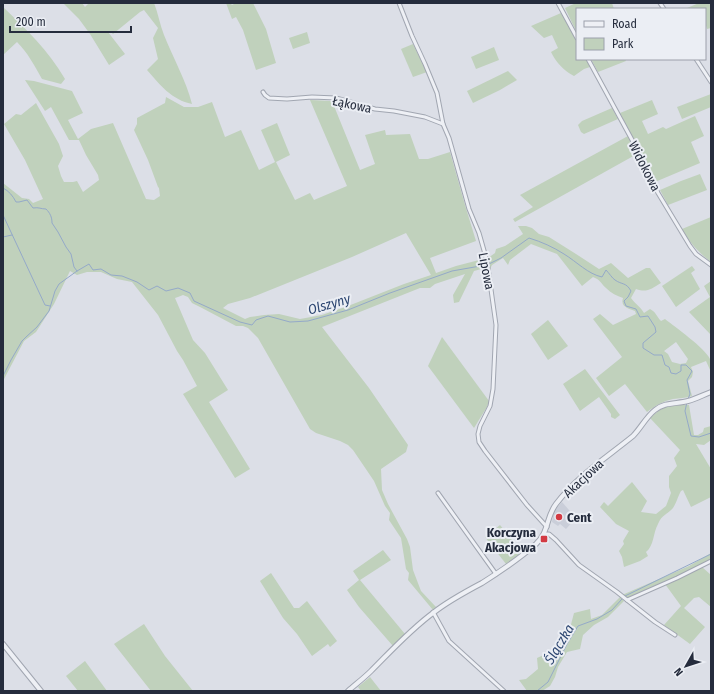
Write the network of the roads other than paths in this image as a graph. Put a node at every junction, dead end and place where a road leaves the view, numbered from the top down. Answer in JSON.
{"nodes":[{"id":1,"x":399,"y":3,"type":"edge"},
{"id":2,"x":558,"y":3,"type":"edge"},
{"id":3,"x":576,"y":36,"type":"edge"},
{"id":4,"x":589,"y":60,"type":"edge"},
{"id":5,"x":697,"y":60,"type":"edge"},
{"id":6,"x":711,"y":82,"type":"edge"},
{"id":7,"x":263,"y":92,"type":"dead end"},
{"id":8,"x":443,"y":124,"type":"junction"},
{"id":9,"x":711,"y":265,"type":"edge"},
{"id":10,"x":711,"y":392,"type":"edge"},
{"id":11,"x":438,"y":494,"type":"dead end"},
{"id":12,"x":547,"y":527,"type":"junction"},
{"id":13,"x":544,"y":534,"type":"junction"},
{"id":14,"x":711,"y":561,"type":"edge"},
{"id":15,"x":496,"y":574,"type":"junction"},
{"id":16,"x":627,"y":600,"type":"junction"},
{"id":17,"x":433,"y":612,"type":"junction"},
{"id":18,"x":675,"y":636,"type":"dead end"},
{"id":19,"x":3,"y":644,"type":"edge"},
{"id":20,"x":41,"y":691,"type":"edge"},
{"id":21,"x":348,"y":691,"type":"edge"},
{"id":22,"x":504,"y":691,"type":"edge"}],
"edges":[{"from":1,"to":8,"type":"street","name":"Lipowa"},
{"from":2,"to":3,"type":"street"},
{"from":4,"to":9,"type":"street","name":"Widokowa"},
{"from":5,"to":6,"type":"street"},
{"from":7,"to":8,"type":"street","name":"Łąkowa"},
{"from":8,"to":12,"type":"street","name":"Lipowa"},
{"from":10,"to":12,"type":"street","name":"Akacjowa"},
{"from":11,"to":15,"type":"street"},
{"from":12,"to":13,"type":"street","name":"Akacjowa"},
{"from":13,"to":15,"type":"street","name":"Akacjowa"},
{"from":13,"to":16,"type":"street"},
{"from":14,"to":16,"type":"street"},
{"from":15,"to":17,"type":"street","name":"Akacjowa"},
{"from":16,"to":18,"type":"street"},
{"from":17,"to":21,"type":"street","name":"Akacjowa"},
{"from":17,"to":22,"type":"street"},
{"from":19,"to":20,"type":"street"}]}
